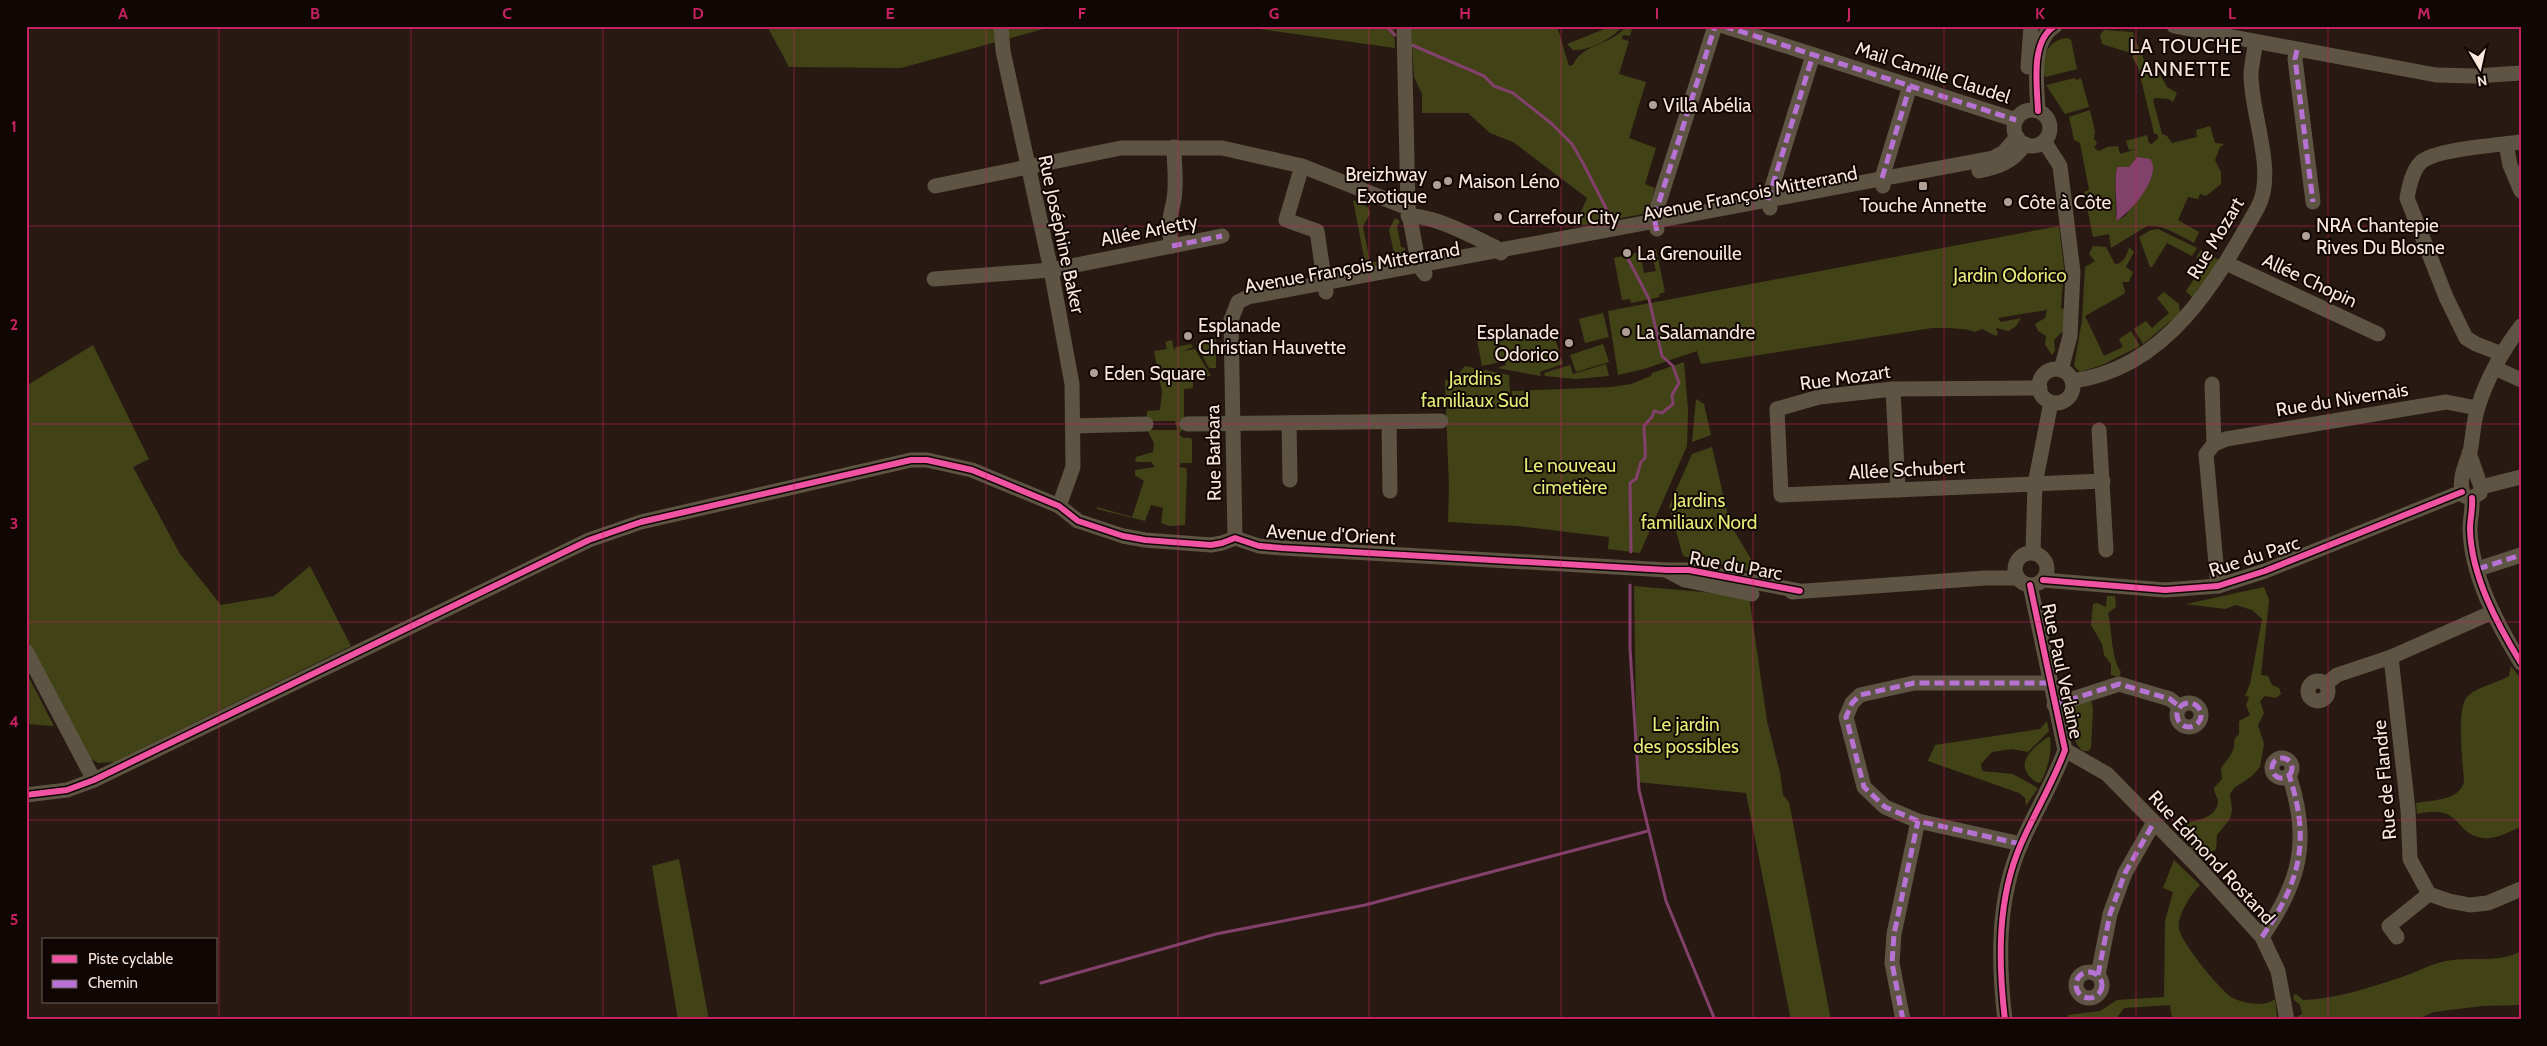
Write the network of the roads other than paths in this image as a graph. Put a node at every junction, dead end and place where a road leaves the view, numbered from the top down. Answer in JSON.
{"nodes":[{"id":1,"x":1001,"y":26,"type":"edge"},
{"id":2,"x":1404,"y":26,"type":"edge"},
{"id":3,"x":1716,"y":26,"type":"edge"},
{"id":4,"x":1724,"y":26,"type":"edge"},
{"id":5,"x":2032,"y":26,"type":"edge"},
{"id":6,"x":2055,"y":26,"type":"edge"},
{"id":7,"x":2174,"y":26,"type":"edge"},
{"id":8,"x":2256,"y":42,"type":"junction"},
{"id":9,"x":2297,"y":50,"type":"junction"},
{"id":10,"x":1813,"y":55,"type":"junction"},
{"id":11,"x":2521,"y":73,"type":"edge"},
{"id":12,"x":1910,"y":86,"type":"junction"},
{"id":13,"x":2034,"y":110,"type":"junction"},
{"id":14,"x":2016,"y":120,"type":"junction"},
{"id":15,"x":2021,"y":141,"type":"junction"},
{"id":16,"x":2044,"y":141,"type":"junction"},
{"id":17,"x":2514,"y":143,"type":"edge"},
{"id":18,"x":1174,"y":147,"type":"junction"},
{"id":19,"x":1028,"y":166,"type":"junction"},
{"id":20,"x":1302,"y":166,"type":"junction"},
{"id":21,"x":1882,"y":183,"type":"junction"},
{"id":22,"x":935,"y":186,"type":"dead end"},
{"id":23,"x":2521,"y":191,"type":"edge"},
{"id":24,"x":2312,"y":202,"type":"dead end"},
{"id":25,"x":1769,"y":205,"type":"junction"},
{"id":26,"x":1408,"y":212,"type":"junction"},
{"id":27,"x":1656,"y":226,"type":"junction"},
{"id":28,"x":1222,"y":236,"type":"dead end"},
{"id":29,"x":1172,"y":246,"type":"junction"},
{"id":30,"x":1503,"y":255,"type":"junction"},
{"id":31,"x":2226,"y":263,"type":"junction"},
{"id":32,"x":1050,"y":270,"type":"junction"},
{"id":33,"x":1422,"y":270,"type":"junction"},
{"id":34,"x":934,"y":279,"type":"dead end"},
{"id":35,"x":1325,"y":289,"type":"junction"},
{"id":36,"x":1236,"y":308,"type":"joint"},
{"id":37,"x":2521,"y":326,"type":"edge"},
{"id":38,"x":2378,"y":334,"type":"dead end"},
{"id":39,"x":2502,"y":354,"type":"junction"},
{"id":40,"x":2495,"y":368,"type":"junction"},
{"id":41,"x":2062,"y":370,"type":"junction"},
{"id":42,"x":2521,"y":380,"type":"edge"},
{"id":43,"x":2072,"y":381,"type":"junction"},
{"id":44,"x":2212,"y":384,"type":"dead end"},
{"id":45,"x":2040,"y":388,"type":"junction"},
{"id":46,"x":1893,"y":389,"type":"junction"},
{"id":47,"x":2051,"y":402,"type":"junction"},
{"id":48,"x":2477,"y":408,"type":"junction"},
{"id":49,"x":1440,"y":420,"type":"dead end"},
{"id":50,"x":1389,"y":422,"type":"junction"},
{"id":51,"x":1288,"y":423,"type":"junction"},
{"id":52,"x":1146,"y":424,"type":"dead end"},
{"id":53,"x":1187,"y":424,"type":"dead end"},
{"id":54,"x":1232,"y":424,"type":"junction"},
{"id":55,"x":1074,"y":426,"type":"junction"},
{"id":56,"x":2099,"y":430,"type":"dead end"},
{"id":57,"x":2214,"y":444,"type":"junction"},
{"id":58,"x":2521,"y":477,"type":"edge"},
{"id":59,"x":1290,"y":480,"type":"dead end"},
{"id":60,"x":2103,"y":481,"type":"junction"},
{"id":61,"x":2035,"y":484,"type":"junction"},
{"id":62,"x":2471,"y":488,"type":"junction"},
{"id":63,"x":1898,"y":490,"type":"junction"},
{"id":64,"x":1390,"y":491,"type":"dead end"},
{"id":65,"x":1781,"y":495,"type":"joint"},
{"id":66,"x":1059,"y":506,"type":"junction"},
{"id":67,"x":1235,"y":538,"type":"junction"},
{"id":68,"x":2106,"y":550,"type":"dead end"},
{"id":69,"x":2033,"y":552,"type":"junction"},
{"id":70,"x":2521,"y":555,"type":"edge"},
{"id":71,"x":2017,"y":561,"type":"junction"},
{"id":72,"x":2047,"y":565,"type":"junction"},
{"id":73,"x":2478,"y":569,"type":"junction"},
{"id":74,"x":1667,"y":570,"type":"joint"},
{"id":75,"x":1985,"y":578,"type":"junction"},
{"id":76,"x":2030,"y":581,"type":"junction"},
{"id":77,"x":2074,"y":582,"type":"junction"},
{"id":78,"x":2218,"y":586,"type":"junction"},
{"id":79,"x":2494,"y":612,"type":"junction"},
{"id":80,"x":26,"y":651,"type":"edge"},
{"id":81,"x":2391,"y":657,"type":"junction"},
{"id":82,"x":2521,"y":663,"type":"edge"},
{"id":83,"x":2049,"y":683,"type":"junction"},
{"id":84,"x":2326,"y":684,"type":"dead end"},
{"id":85,"x":2054,"y":705,"type":"junction"},
{"id":86,"x":2180,"y":707,"type":"dead end"},
{"id":87,"x":2065,"y":750,"type":"junction"},
{"id":88,"x":2289,"y":775,"type":"dead end"},
{"id":89,"x":94,"y":780,"type":"junction"},
{"id":90,"x":26,"y":795,"type":"edge"},
{"id":91,"x":1918,"y":821,"type":"junction"},
{"id":92,"x":2153,"y":824,"type":"junction"},
{"id":93,"x":2021,"y":844,"type":"junction"},
{"id":94,"x":2521,"y":890,"type":"edge"},
{"id":95,"x":2430,"y":894,"type":"junction"},
{"id":96,"x":2262,"y":937,"type":"junction"},
{"id":97,"x":2397,"y":937,"type":"dead end"},
{"id":98,"x":2098,"y":975,"type":"dead end"},
{"id":99,"x":1903,"y":1020,"type":"edge"},
{"id":100,"x":2005,"y":1020,"type":"edge"},
{"id":101,"x":2287,"y":1020,"type":"edge"}],
"edges":[{"from":1,"to":19,"type":"street","name":"Rue Joséphine Baker"},
{"from":2,"to":26,"type":"street"},
{"from":3,"to":27,"type":"street"},
{"from":4,"to":10,"type":"street","name":"Mail Camille Claudel"},
{"from":5,"to":13,"type":"street"},
{"from":6,"to":13,"type":"street"},
{"from":7,"to":8,"type":"street"},
{"from":8,"to":9,"type":"street"},
{"from":8,"to":31,"type":"street","name":"Rue Mozart"},
{"from":9,"to":11,"type":"street"},
{"from":9,"to":24,"type":"street"},
{"from":10,"to":12,"type":"street","name":"Mail Camille Claudel"},
{"from":10,"to":25,"type":"street"},
{"from":12,"to":14,"type":"street","name":"Mail Camille Claudel"},
{"from":12,"to":21,"type":"street"},
{"from":13,"to":14,"type":"street"},
{"from":13,"to":16,"type":"street"},
{"from":14,"to":15,"type":"street"},
{"from":15,"to":16,"type":"street"},
{"from":15,"to":21,"type":"street","name":"Avenue François Mitterrand"},
{"from":16,"to":41,"type":"street"},
{"from":17,"to":23,"type":"street"},
{"from":17,"to":39,"type":"street"},
{"from":18,"to":19,"type":"street"},
{"from":18,"to":20,"type":"street"},
{"from":18,"to":29,"type":"street"},
{"from":19,"to":22,"type":"street"},
{"from":19,"to":32,"type":"street","name":"Rue Joséphine Baker"},
{"from":20,"to":26,"type":"street"},
{"from":20,"to":35,"type":"street"},
{"from":21,"to":25,"type":"street","name":"Avenue François Mitterrand"},
{"from":25,"to":27,"type":"street","name":"Avenue François Mitterrand"},
{"from":26,"to":30,"type":"street"},
{"from":26,"to":33,"type":"street"},
{"from":27,"to":30,"type":"street","name":"Avenue François Mitterrand"},
{"from":28,"to":29,"type":"street","name":"Allée Arletty"},
{"from":29,"to":32,"type":"street","name":"Allée Arletty"},
{"from":30,"to":33,"type":"street","name":"Avenue François Mitterrand"},
{"from":31,"to":38,"type":"street","name":"Allée Chopin"},
{"from":31,"to":43,"type":"street","name":"Rue Mozart"},
{"from":32,"to":34,"type":"street","name":"Allée Arletty"},
{"from":32,"to":55,"type":"street","name":"Rue Joséphine Baker"},
{"from":33,"to":35,"type":"street","name":"Avenue François Mitterrand"},
{"from":35,"to":36,"type":"street","name":"Avenue François Mitterrand"},
{"from":36,"to":54,"type":"street","name":"Rue Barbara"},
{"from":37,"to":39,"type":"street"},
{"from":39,"to":40,"type":"street"},
{"from":40,"to":42,"type":"street"},
{"from":40,"to":48,"type":"street"},
{"from":41,"to":43,"type":"street"},
{"from":41,"to":45,"type":"street"},
{"from":43,"to":47,"type":"street"},
{"from":44,"to":57,"type":"street"},
{"from":45,"to":46,"type":"street","name":"Rue Mozart"},
{"from":45,"to":47,"type":"street"},
{"from":46,"to":63,"type":"street"},
{"from":46,"to":65,"type":"street","name":"Rue Mozart"},
{"from":47,"to":61,"type":"street"},
{"from":48,"to":57,"type":"street","name":"Rue du Nivernais"},
{"from":48,"to":62,"type":"street"},
{"from":49,"to":50,"type":"street"},
{"from":50,"to":51,"type":"street"},
{"from":50,"to":64,"type":"street"},
{"from":51,"to":54,"type":"street"},
{"from":51,"to":59,"type":"street"},
{"from":52,"to":55,"type":"street"},
{"from":53,"to":54,"type":"street"},
{"from":54,"to":67,"type":"street","name":"Rue Barbara"},
{"from":55,"to":66,"type":"street","name":"Rue Joséphine Baker"},
{"from":56,"to":60,"type":"street"},
{"from":57,"to":78,"type":"street"},
{"from":58,"to":62,"type":"street","name":"Rue du Parc"},
{"from":60,"to":61,"type":"street","name":"Allée Schubert"},
{"from":60,"to":68,"type":"street"},
{"from":61,"to":63,"type":"street","name":"Allée Schubert"},
{"from":61,"to":69,"type":"street"},
{"from":62,"to":73,"type":"street"},
{"from":62,"to":78,"type":"street","name":"Rue du Parc"},
{"from":63,"to":65,"type":"street","name":"Allée Schubert"},
{"from":66,"to":67,"type":"street"},
{"from":66,"to":89,"type":"street"},
{"from":67,"to":74,"type":"street","name":"Avenue d'Orient"},
{"from":69,"to":71,"type":"street"},
{"from":69,"to":72,"type":"street"},
{"from":70,"to":73,"type":"street"},
{"from":71,"to":75,"type":"street","name":"Rue du Parc"},
{"from":71,"to":76,"type":"street"},
{"from":72,"to":76,"type":"street"},
{"from":72,"to":77,"type":"street","name":"Rue du Parc"},
{"from":73,"to":79,"type":"street"},
{"from":74,"to":75,"type":"street","name":"Rue du Parc"},
{"from":75,"to":76,"type":"street","name":"Rue du Parc"},
{"from":76,"to":77,"type":"street","name":"Rue du Parc"},
{"from":76,"to":83,"type":"street","name":"Rue Paul Verlaine"},
{"from":77,"to":78,"type":"street","name":"Rue du Parc"},
{"from":79,"to":81,"type":"street"},
{"from":79,"to":82,"type":"street"},
{"from":80,"to":89,"type":"street"},
{"from":81,"to":84,"type":"street"},
{"from":81,"to":95,"type":"street","name":"Rue de Flandre"},
{"from":83,"to":85,"type":"street","name":"Rue Paul Verlaine"},
{"from":83,"to":91,"type":"street"},
{"from":85,"to":86,"type":"street"},
{"from":85,"to":87,"type":"street","name":"Rue Paul Verlaine"},
{"from":87,"to":92,"type":"street","name":"Rue Edmond Rostand"},
{"from":87,"to":93,"type":"street","name":"Rue Paul Verlaine"},
{"from":88,"to":96,"type":"street"},
{"from":89,"to":90,"type":"street"},
{"from":91,"to":93,"type":"street"},
{"from":91,"to":99,"type":"street"},
{"from":92,"to":96,"type":"street","name":"Rue Edmond Rostand"},
{"from":92,"to":98,"type":"street"},
{"from":93,"to":100,"type":"street","name":"Rue Paul Verlaine"},
{"from":94,"to":95,"type":"street"},
{"from":95,"to":97,"type":"street"},
{"from":96,"to":101,"type":"street","name":"Rue Edmond Rostand"}]}
